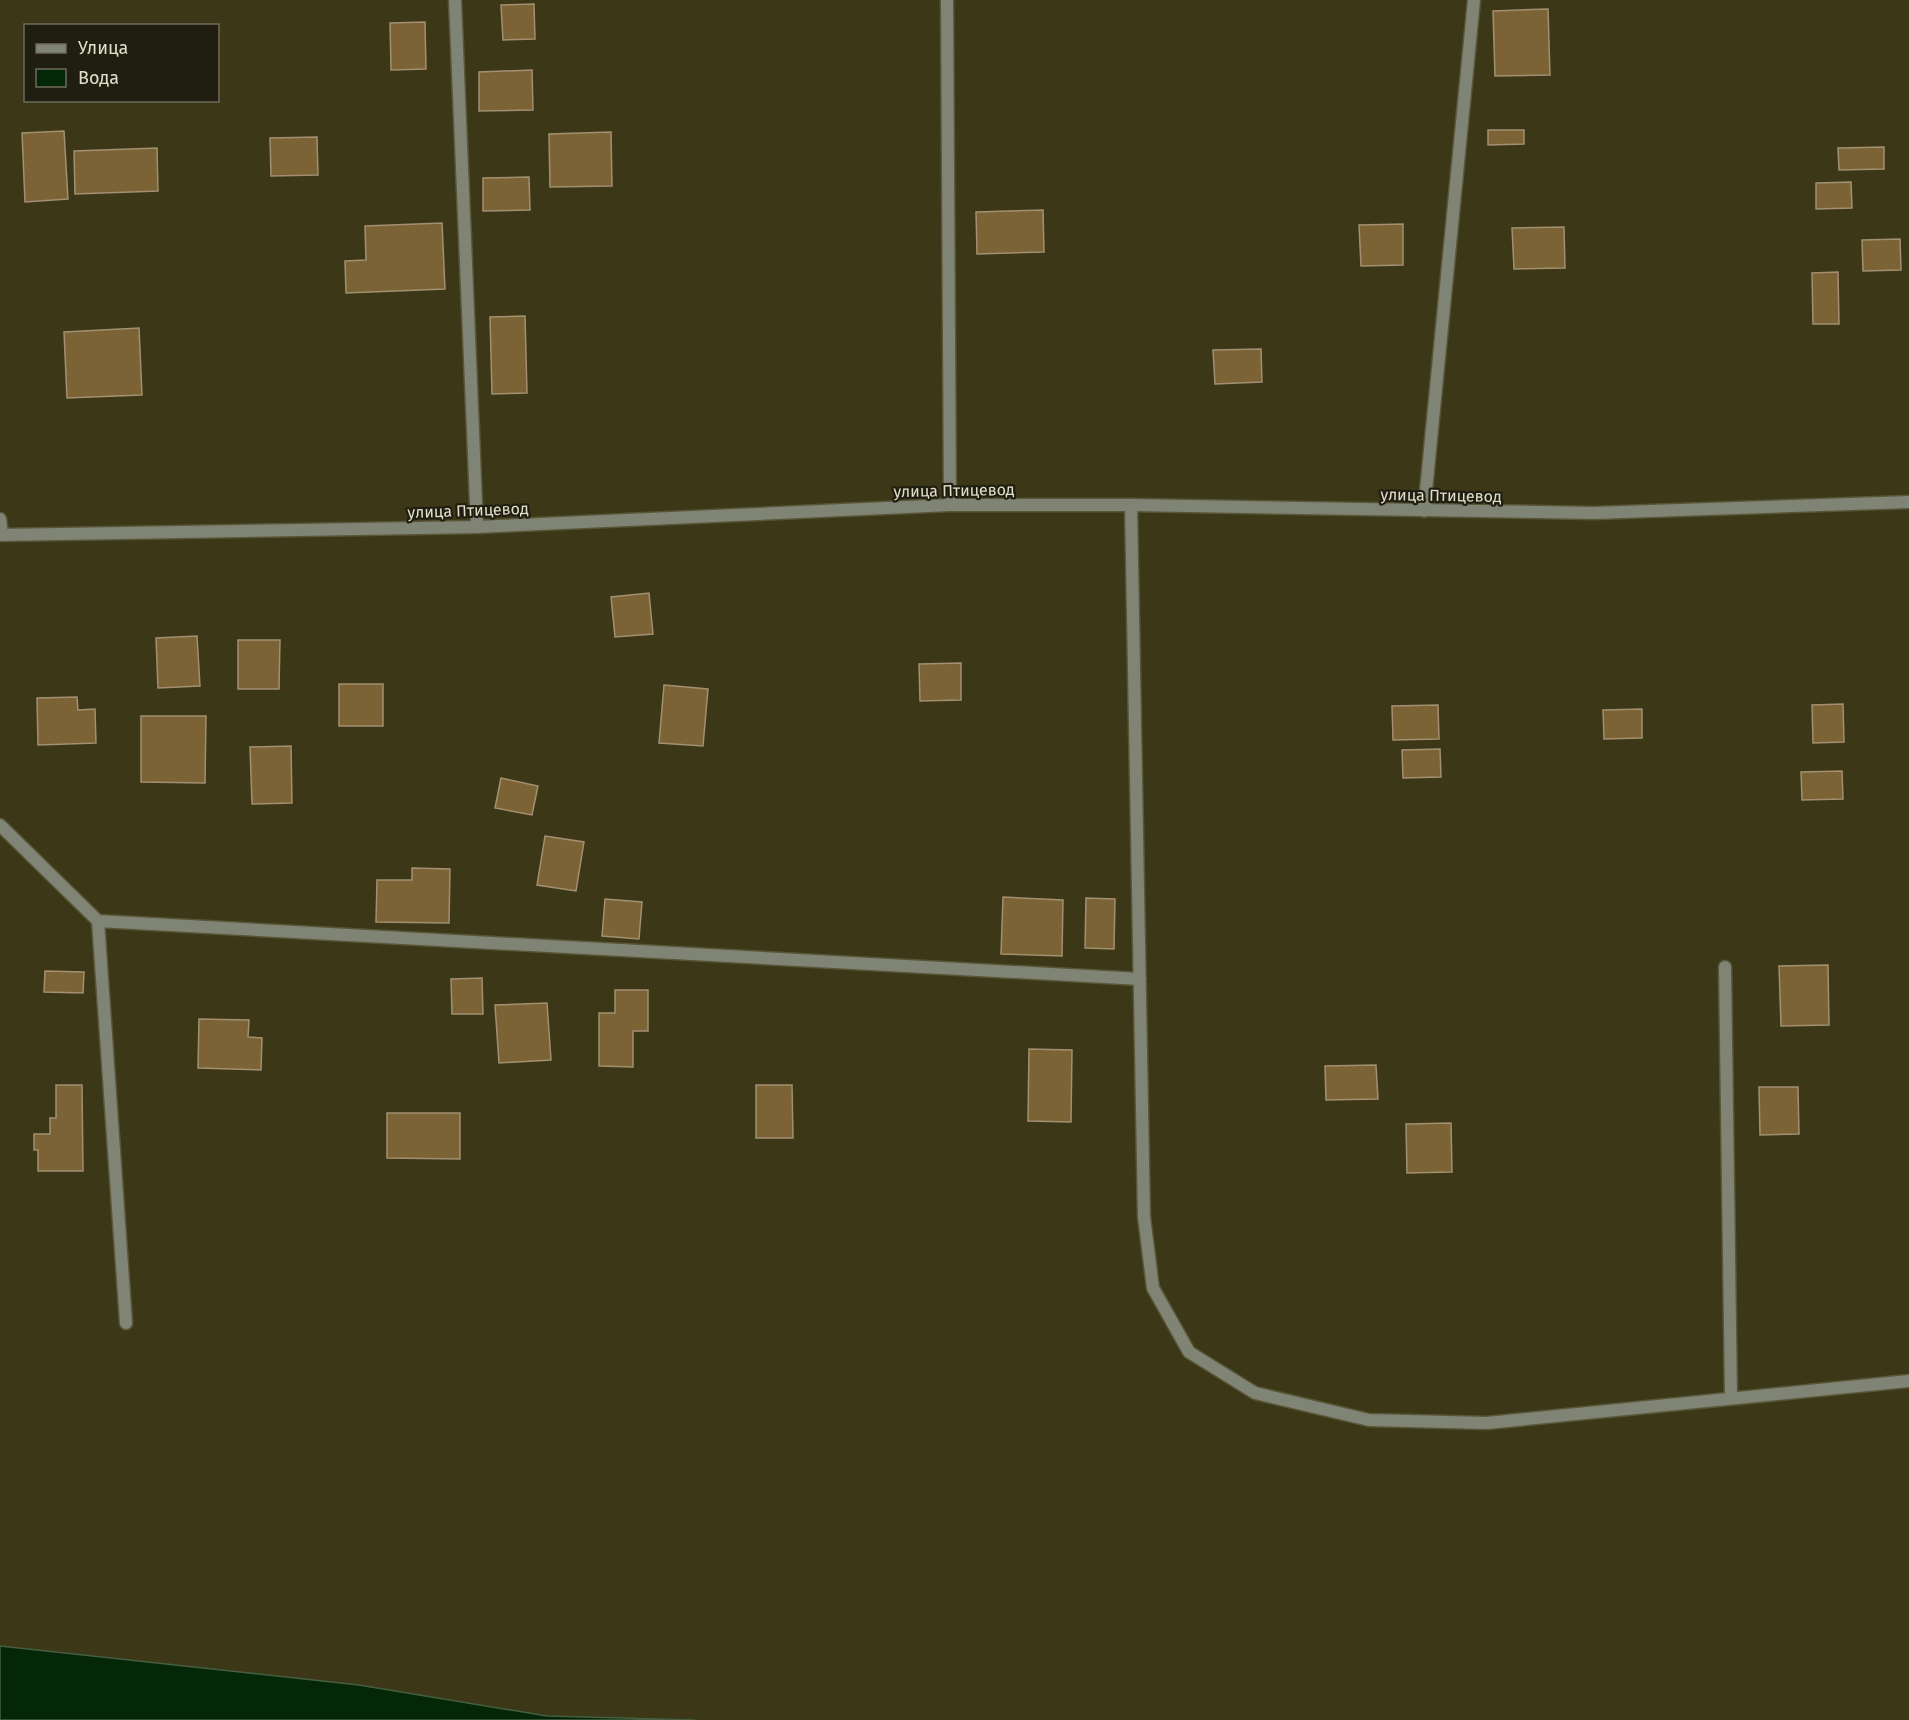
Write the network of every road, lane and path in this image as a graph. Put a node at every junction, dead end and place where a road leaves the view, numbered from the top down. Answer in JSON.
{"nodes":[{"id":1,"x":455,"y":0,"type":"edge"},
{"id":2,"x":947,"y":0,"type":"edge"},
{"id":3,"x":1474,"y":0,"type":"edge"},
{"id":4,"x":1909,"y":502,"type":"edge"},
{"id":5,"x":950,"y":505,"type":"junction"},
{"id":6,"x":1131,"y":505,"type":"junction"},
{"id":7,"x":1424,"y":511,"type":"junction"},
{"id":8,"x":0,"y":519,"type":"edge"},
{"id":9,"x":477,"y":527,"type":"junction"},
{"id":10,"x":1,"y":535,"type":"edge"},
{"id":11,"x":0,"y":825,"type":"edge"},
{"id":12,"x":98,"y":921,"type":"junction"},
{"id":13,"x":1725,"y":968,"type":"dead end"},
{"id":14,"x":1140,"y":979,"type":"junction"},
{"id":15,"x":126,"y":1323,"type":"dead end"},
{"id":16,"x":1909,"y":1381,"type":"edge"},
{"id":17,"x":1731,"y":1398,"type":"junction"}],
"edges":[{"from":1,"to":9,"type":"street"},
{"from":2,"to":5,"type":"street"},
{"from":3,"to":7,"type":"street"},
{"from":4,"to":7,"type":"street","name":"улица Птицевод"},
{"from":5,"to":6,"type":"street","name":"улица Птицевод"},
{"from":5,"to":9,"type":"street","name":"улица Птицевод"},
{"from":6,"to":7,"type":"street","name":"улица Птицевод"},
{"from":6,"to":14,"type":"street"},
{"from":8,"to":10,"type":"street"},
{"from":9,"to":10,"type":"street","name":"улица Птицевод"},
{"from":11,"to":12,"type":"street"},
{"from":12,"to":14,"type":"street"},
{"from":12,"to":15,"type":"street"},
{"from":13,"to":17,"type":"street"},
{"from":14,"to":17,"type":"street"},
{"from":16,"to":17,"type":"street"}]}
